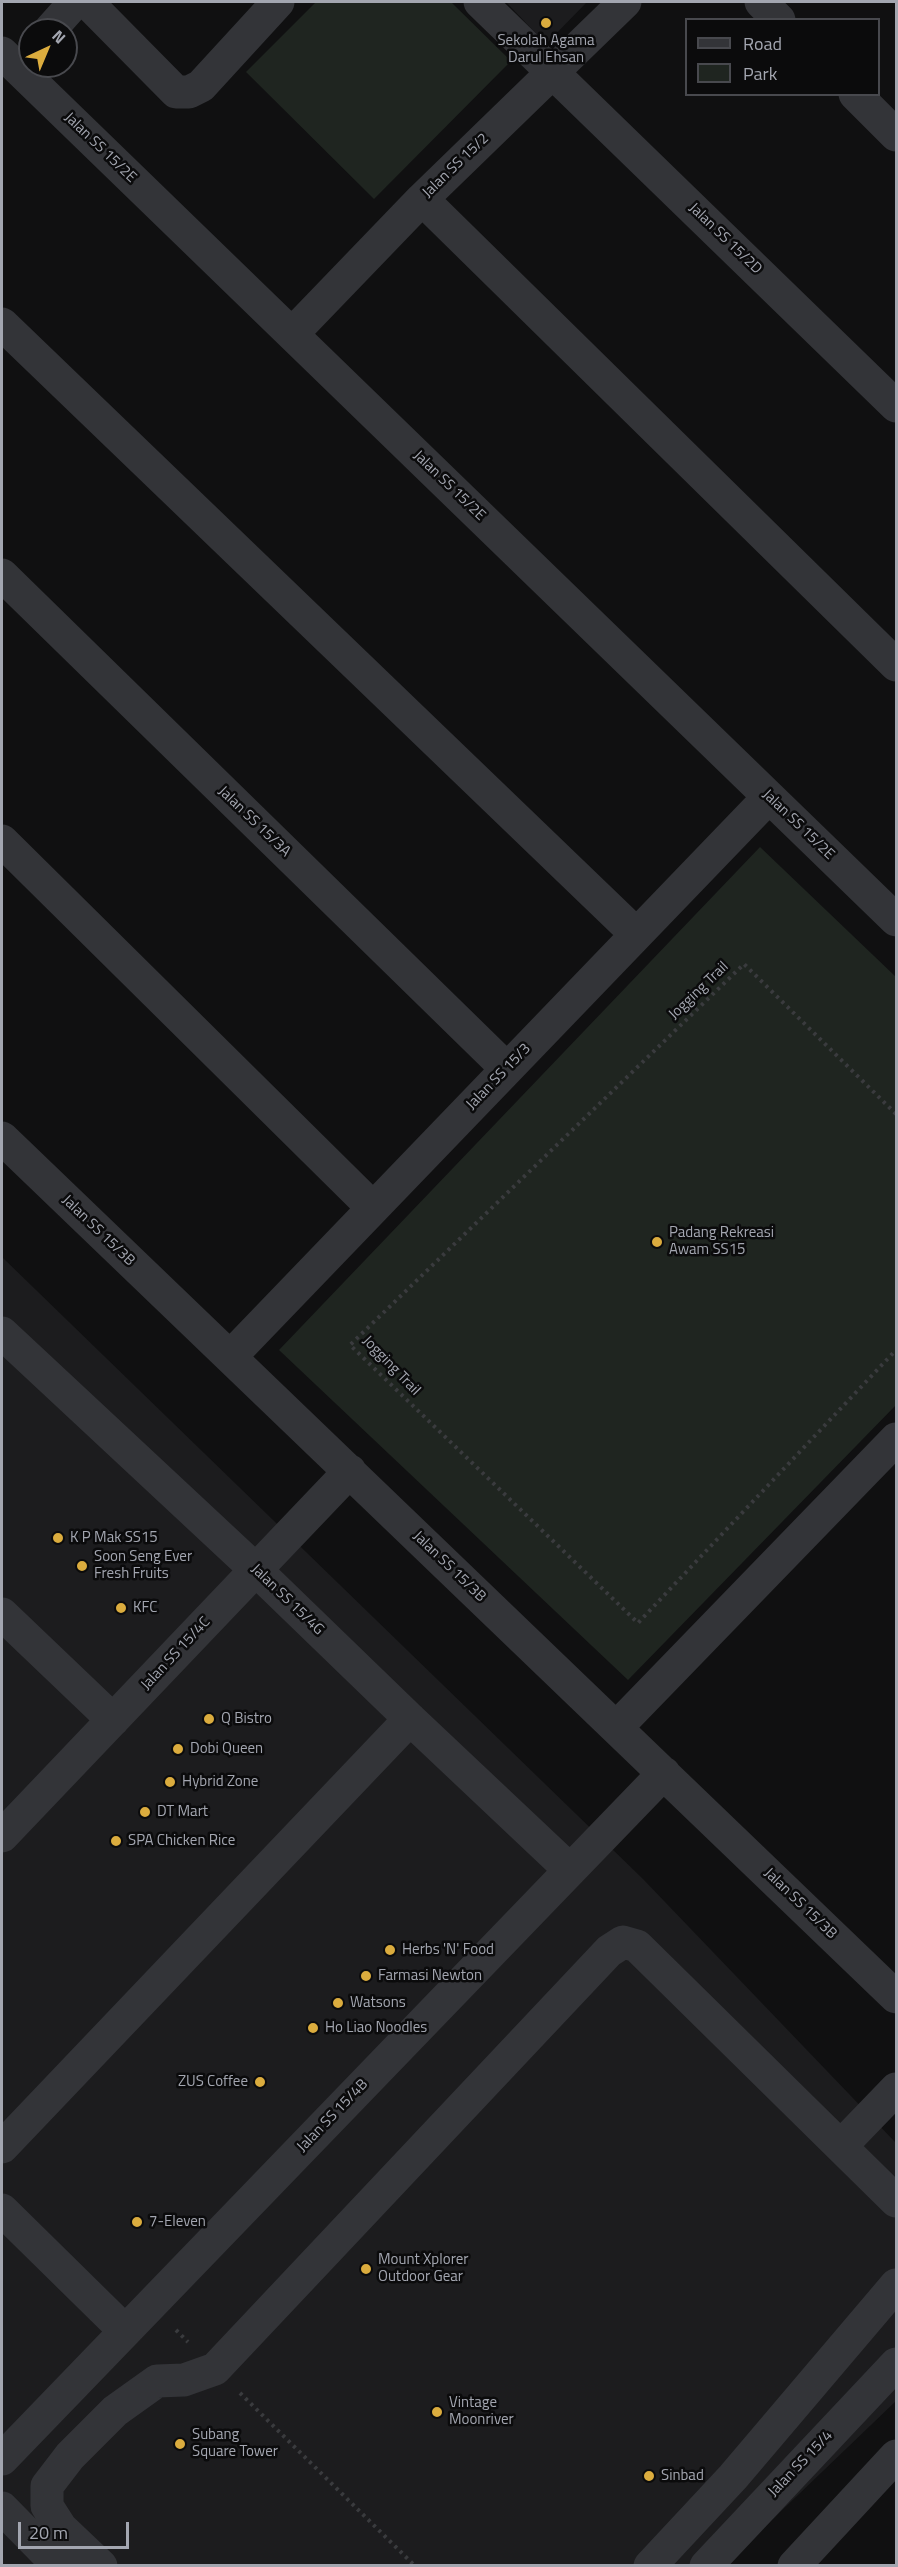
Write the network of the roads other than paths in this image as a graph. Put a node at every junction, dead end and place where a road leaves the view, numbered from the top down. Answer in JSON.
{"nodes":[{"id":1,"x":75,"y":2,"type":"edge"},
{"id":2,"x":87,"y":2,"type":"edge"},
{"id":3,"x":278,"y":2,"type":"edge"},
{"id":4,"x":480,"y":2,"type":"edge"},
{"id":5,"x":625,"y":2,"type":"edge"},
{"id":6,"x":760,"y":2,"type":"edge"},
{"id":7,"x":61,"y":18,"type":"edge"},
{"id":8,"x":777,"y":18,"type":"edge"},
{"id":9,"x":16,"y":58,"type":"edge"},
{"id":10,"x":553,"y":71,"type":"junction"},
{"id":11,"x":857,"y":96,"type":"edge"},
{"id":12,"x":897,"y":135,"type":"edge"},
{"id":13,"x":423,"y":199,"type":"junction"},
{"id":14,"x":2,"y":324,"type":"edge"},
{"id":15,"x":292,"y":334,"type":"junction"},
{"id":16,"x":897,"y":406,"type":"edge"},
{"id":17,"x":2,"y":575,"type":"edge"},
{"id":18,"x":897,"y":666,"type":"edge"},
{"id":19,"x":769,"y":796,"type":"junction"},
{"id":20,"x":2,"y":841,"type":"edge"},
{"id":21,"x":897,"y":920,"type":"edge"},
{"id":22,"x":636,"y":934,"type":"junction"},
{"id":23,"x":507,"y":1069,"type":"junction"},
{"id":24,"x":2,"y":1138,"type":"edge"},
{"id":25,"x":373,"y":1208,"type":"junction"},
{"id":26,"x":2,"y":1333,"type":"edge"},
{"id":27,"x":230,"y":1357,"type":"junction"},
{"id":28,"x":896,"y":1442,"type":"edge"},
{"id":29,"x":350,"y":1472,"type":"junction"},
{"id":30,"x":256,"y":1570,"type":"junction"},
{"id":31,"x":2,"y":1614,"type":"edge"},
{"id":32,"x":410,"y":1719,"type":"junction"},
{"id":33,"x":113,"y":1720,"type":"junction"},
{"id":34,"x":616,"y":1728,"type":"junction"},
{"id":35,"x":664,"y":1773,"type":"junction"},
{"id":36,"x":2,"y":1836,"type":"edge"},
{"id":37,"x":570,"y":1870,"type":"junction"},
{"id":38,"x":897,"y":1997,"type":"edge"},
{"id":39,"x":897,"y":2090,"type":"edge"},
{"id":40,"x":897,"y":2112,"type":"edge"},
{"id":41,"x":2,"y":2147,"type":"edge"},
{"id":42,"x":847,"y":2152,"type":"junction"},
{"id":43,"x":897,"y":2201,"type":"edge"},
{"id":44,"x":2,"y":2210,"type":"edge"},
{"id":45,"x":897,"y":2285,"type":"edge"},
{"id":46,"x":125,"y":2331,"type":"junction"},
{"id":47,"x":897,"y":2364,"type":"edge"},
{"id":48,"x":897,"y":2456,"type":"edge"},
{"id":49,"x":2,"y":2459,"type":"edge"},
{"id":50,"x":733,"y":2477,"type":"junction"},
{"id":51,"x":763,"y":2504,"type":"junction"},
{"id":52,"x":2,"y":2508,"type":"edge"},
{"id":53,"x":59,"y":2565,"type":"edge"},
{"id":54,"x":101,"y":2565,"type":"edge"},
{"id":55,"x":650,"y":2565,"type":"edge"},
{"id":56,"x":706,"y":2565,"type":"edge"},
{"id":57,"x":794,"y":2565,"type":"edge"}],
"edges":[{"from":1,"to":7,"type":"street"},
{"from":2,"to":3,"type":"street"},
{"from":4,"to":10,"type":"street","name":"Jalan SS 15/2D"},
{"from":5,"to":10,"type":"street","name":"Jalan SS 15/2"},
{"from":6,"to":8,"type":"street"},
{"from":9,"to":15,"type":"street","name":"Jalan SS 15/2E"},
{"from":10,"to":13,"type":"street","name":"Jalan SS 15/2"},
{"from":10,"to":16,"type":"street","name":"Jalan SS 15/2D"},
{"from":11,"to":12,"type":"street"},
{"from":13,"to":15,"type":"street","name":"Jalan SS 15/2"},
{"from":13,"to":18,"type":"street"},
{"from":14,"to":22,"type":"street"},
{"from":15,"to":19,"type":"street","name":"Jalan SS 15/2E"},
{"from":17,"to":23,"type":"street","name":"Jalan SS 15/3A"},
{"from":19,"to":21,"type":"street","name":"Jalan SS 15/2E"},
{"from":19,"to":22,"type":"street","name":"Jalan SS 15/3"},
{"from":20,"to":25,"type":"street"},
{"from":22,"to":23,"type":"street","name":"Jalan SS 15/3"},
{"from":23,"to":25,"type":"street","name":"Jalan SS 15/3"},
{"from":24,"to":27,"type":"street","name":"Jalan SS 15/3B"},
{"from":25,"to":27,"type":"street","name":"Jalan SS 15/3"},
{"from":26,"to":30,"type":"street","name":"Jalan SS 15/4G"},
{"from":27,"to":29,"type":"street","name":"Jalan SS 15/3B"},
{"from":28,"to":34,"type":"street"},
{"from":29,"to":30,"type":"street","name":"Jalan SS 15/4C"},
{"from":29,"to":34,"type":"street","name":"Jalan SS 15/3B"},
{"from":30,"to":32,"type":"street","name":"Jalan SS 15/4G"},
{"from":30,"to":33,"type":"street","name":"Jalan SS 15/4C"},
{"from":31,"to":33,"type":"street"},
{"from":32,"to":37,"type":"street","name":"Jalan SS 15/4G"},
{"from":32,"to":41,"type":"street"},
{"from":33,"to":36,"type":"street","name":"Jalan SS 15/4C"},
{"from":34,"to":35,"type":"street","name":"Jalan SS 15/3B"},
{"from":35,"to":37,"type":"street","name":"Jalan SS 15/4B"},
{"from":35,"to":38,"type":"street","name":"Jalan SS 15/3B"},
{"from":37,"to":46,"type":"street","name":"Jalan SS 15/4B"},
{"from":39,"to":42,"type":"street"},
{"from":40,"to":42,"type":"street"},
{"from":42,"to":43,"type":"street"},
{"from":42,"to":54,"type":"street"},
{"from":44,"to":46,"type":"street"},
{"from":45,"to":50,"type":"street"},
{"from":46,"to":49,"type":"street","name":"Jalan SS 15/4B"},
{"from":47,"to":51,"type":"street","name":"Jalan SS 15/4"},
{"from":48,"to":57,"type":"street"},
{"from":50,"to":51,"type":"street"},
{"from":50,"to":55,"type":"street"},
{"from":51,"to":56,"type":"street","name":"Jalan SS 15/4"},
{"from":52,"to":53,"type":"street"}]}
